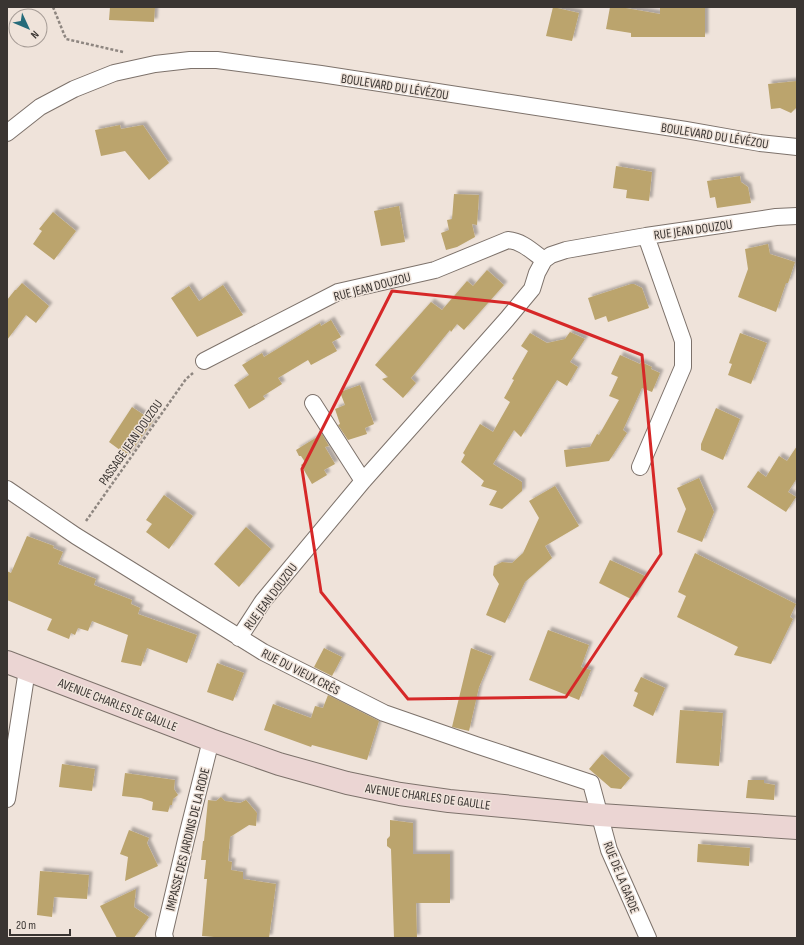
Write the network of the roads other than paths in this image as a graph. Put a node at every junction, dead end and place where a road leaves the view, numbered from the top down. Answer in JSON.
{"nodes":[{"id":1,"x":7,"y":133,"type":"edge"},
{"id":2,"x":797,"y":147,"type":"edge"},
{"id":3,"x":797,"y":216,"type":"edge"},
{"id":4,"x":646,"y":236,"type":"junction"},
{"id":5,"x":544,"y":260,"type":"junction"},
{"id":6,"x":204,"y":362,"type":"road end"},
{"id":7,"x":313,"y":403,"type":"dead end"},
{"id":8,"x":640,"y":467,"type":"dead end"},
{"id":9,"x":363,"y":481,"type":"junction"},
{"id":10,"x":7,"y":489,"type":"edge"},
{"id":11,"x":239,"y":638,"type":"junction"},
{"id":12,"x":17,"y":666,"type":"edge"},
{"id":13,"x":211,"y":740,"type":"junction"},
{"id":14,"x":7,"y":799,"type":"edge"},
{"id":15,"x":600,"y":815,"type":"junction"},
{"id":16,"x":797,"y":828,"type":"edge"},
{"id":17,"x":165,"y":938,"type":"edge"},
{"id":18,"x":648,"y":938,"type":"edge"}],
"edges":[{"from":1,"to":2,"type":"street","name":"BOULEVARD DU LÉVÉZOU"},
{"from":3,"to":4,"type":"street","name":"RUE JEAN DOUZOU"},
{"from":4,"to":5,"type":"street","name":"RUE JEAN DOUZOU"},
{"from":4,"to":8,"type":"street"},
{"from":5,"to":6,"type":"street","name":"RUE JEAN DOUZOU"},
{"from":5,"to":9,"type":"street","name":"RUE JEAN DOUZOU"},
{"from":7,"to":9,"type":"street"},
{"from":9,"to":11,"type":"street","name":"RUE JEAN DOUZOU"},
{"from":10,"to":11,"type":"street","name":"RUE DU VIEUX CRÈS"},
{"from":11,"to":15,"type":"street","name":"RUE DU VIEUX CRÈS"},
{"from":12,"to":13,"type":"main road","name":"AVENUE CHARLES DE GAULLE"},
{"from":12,"to":14,"type":"street"},
{"from":13,"to":15,"type":"main road","name":"AVENUE CHARLES DE GAULLE"},
{"from":13,"to":17,"type":"street","name":"IMPASSE DES JARDINS DE LA RODE"},
{"from":15,"to":16,"type":"main road","name":"AVENUE CHARLES DE GAULLE"},
{"from":15,"to":18,"type":"street","name":"RUE DE LA GARDE"}]}
